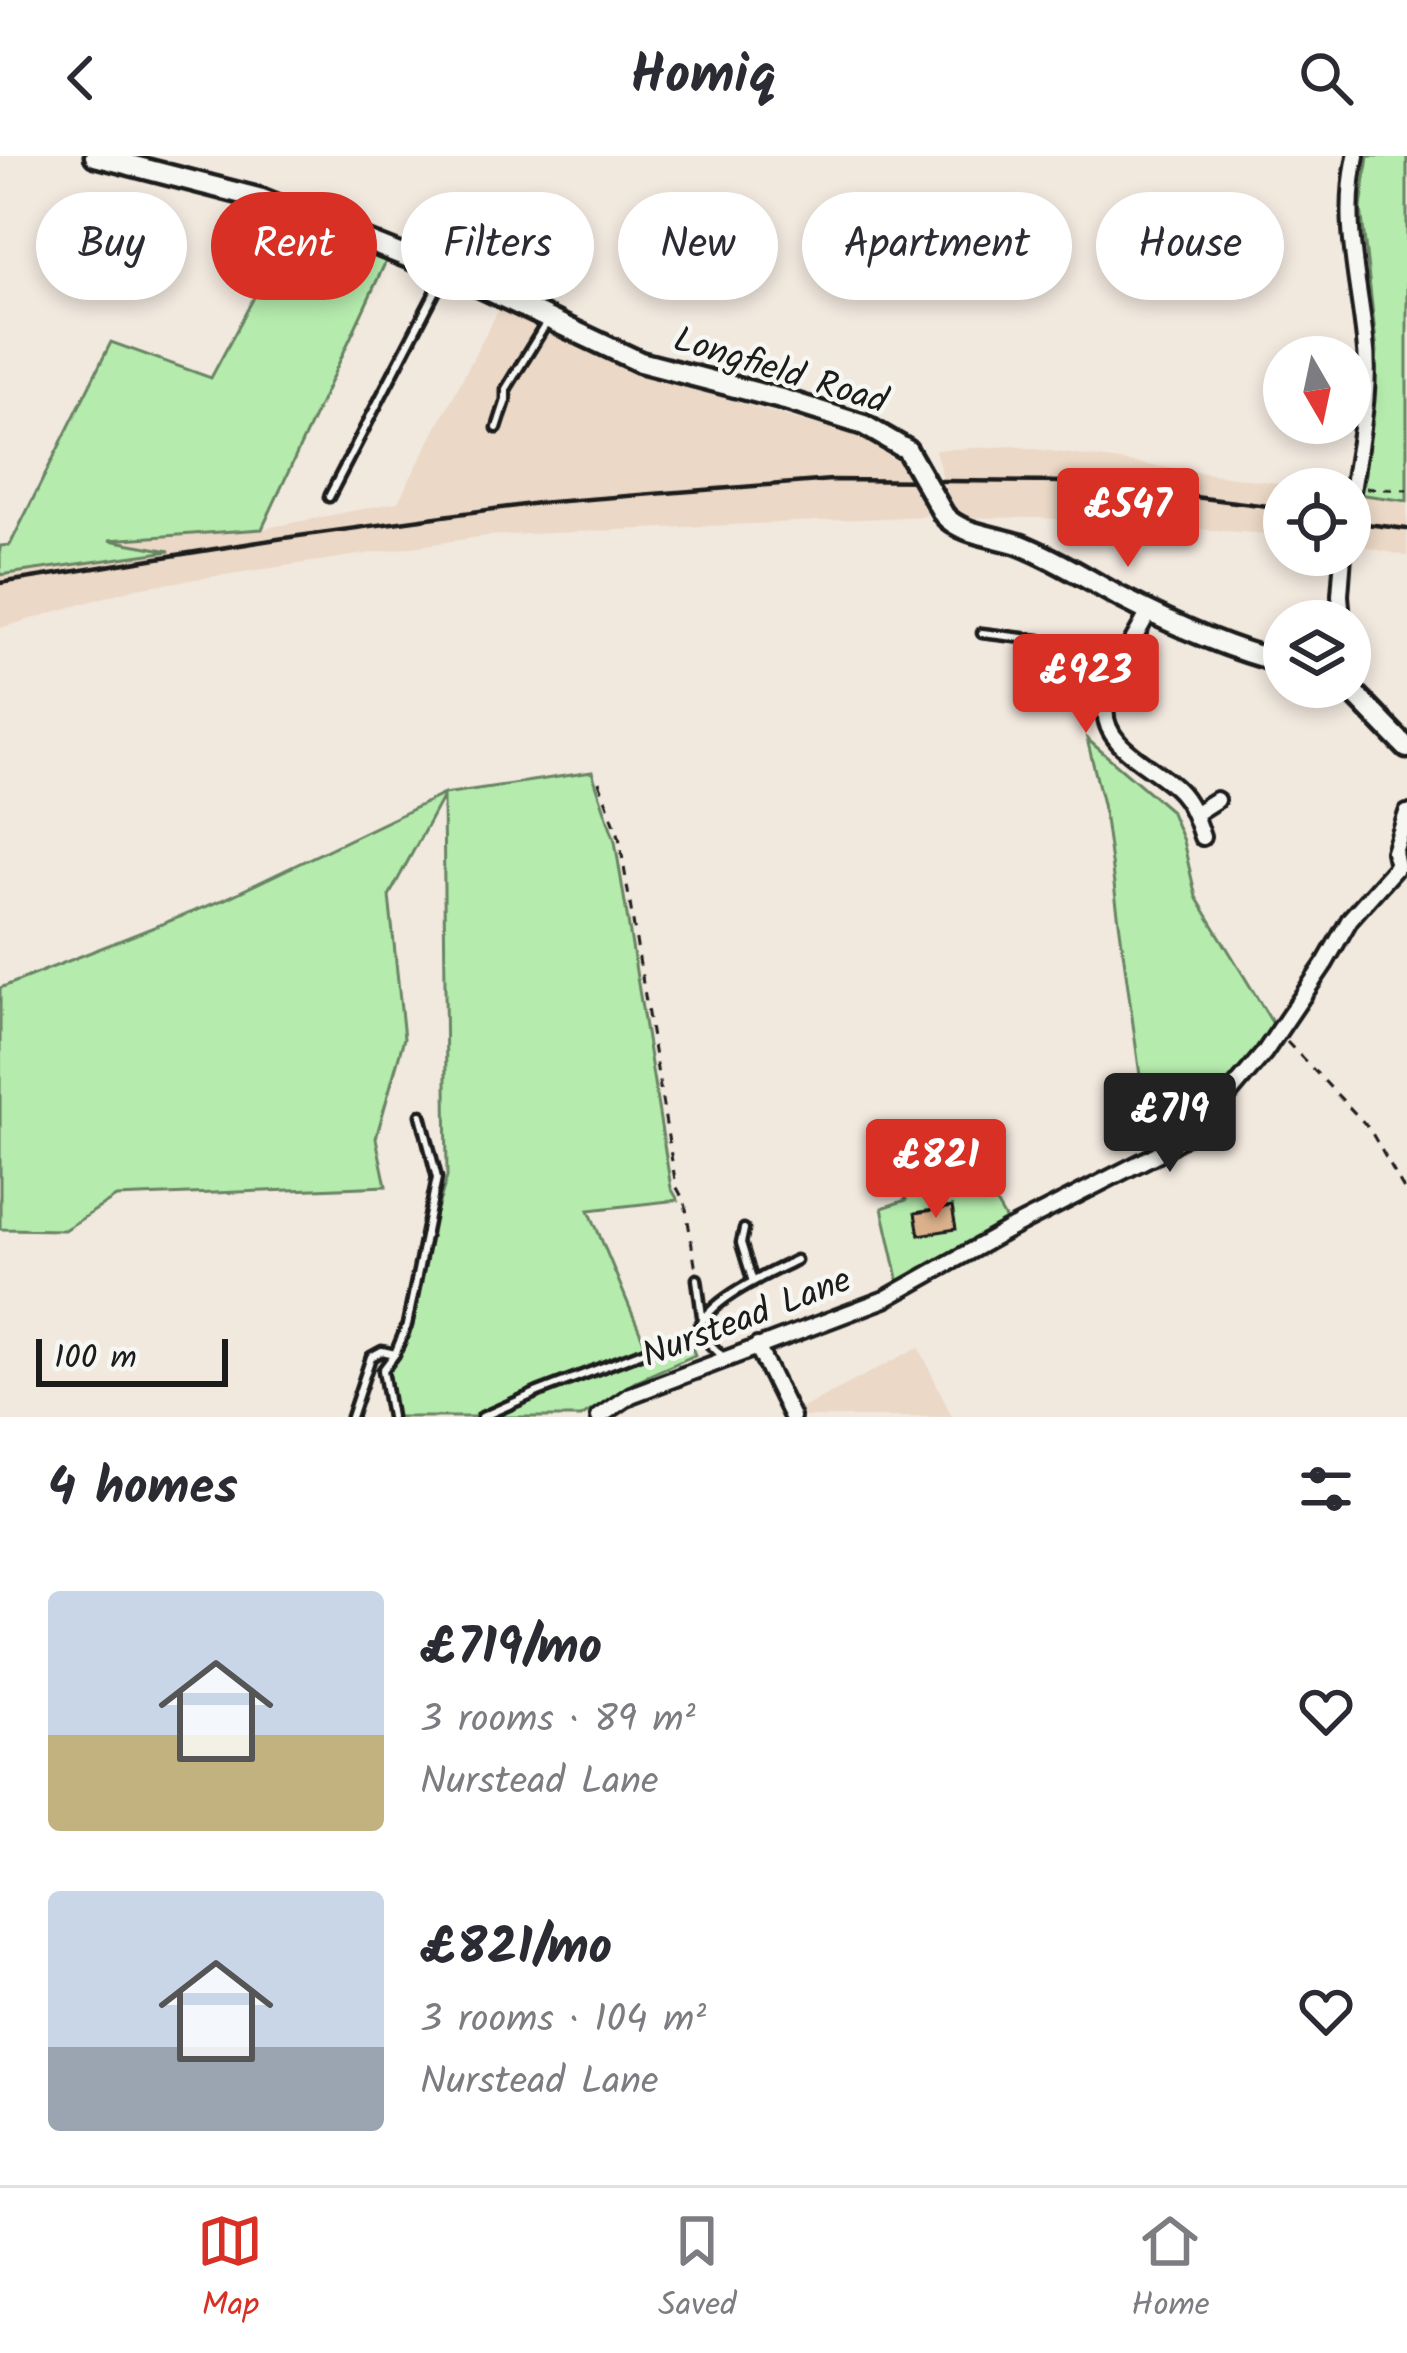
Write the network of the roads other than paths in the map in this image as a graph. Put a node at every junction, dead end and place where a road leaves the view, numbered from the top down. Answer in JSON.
{"nodes":[{"id":1,"x":95,"y":156,"type":"edge"},
{"id":2,"x":1357,"y":156,"type":"edge"},
{"id":3,"x":401,"y":255,"type":"edge"},
{"id":4,"x":431,"y":300,"type":"edge"},
{"id":5,"x":505,"y":300,"type":"edge"},
{"id":6,"x":548,"y":320,"type":"junction"},
{"id":7,"x":496,"y":428,"type":"dead end"},
{"id":8,"x":1355,"y":468,"type":"edge"},
{"id":9,"x":329,"y":497,"type":"dead end"},
{"id":10,"x":1149,"y":611,"type":"junction"},
{"id":11,"x":982,"y":633,"type":"dead end"},
{"id":12,"x":1090,"y":645,"type":"dead end"},
{"id":13,"x":1263,"y":656,"type":"edge"},
{"id":14,"x":1116,"y":676,"type":"junction"},
{"id":15,"x":1368,"y":708,"type":"edge"},
{"id":16,"x":1407,"y":748,"type":"edge"},
{"id":17,"x":1216,"y":800,"type":"dead end"},
{"id":18,"x":1407,"y":813,"type":"edge"},
{"id":19,"x":1194,"y":814,"type":"junction"},
{"id":20,"x":1202,"y":837,"type":"dead end"},
{"id":21,"x":1402,"y":862,"type":"edge"},
{"id":22,"x":421,"y":1115,"type":"dead end"},
{"id":23,"x":744,"y":1229,"type":"dead end"},
{"id":24,"x":796,"y":1260,"type":"dead end"},
{"id":25,"x":697,"y":1279,"type":"road end"},
{"id":26,"x":754,"y":1282,"type":"junction"},
{"id":27,"x":703,"y":1316,"type":"junction"},
{"id":28,"x":697,"y":1331,"type":"junction"},
{"id":29,"x":758,"y":1346,"type":"junction"},
{"id":30,"x":395,"y":1354,"type":"junction"},
{"id":31,"x":724,"y":1358,"type":"junction"},
{"id":32,"x":351,"y":1417,"type":"edge"},
{"id":33,"x":391,"y":1417,"type":"edge"},
{"id":34,"x":482,"y":1417,"type":"edge"},
{"id":35,"x":599,"y":1417,"type":"edge"},
{"id":36,"x":792,"y":1417,"type":"edge"}],
"edges":[{"from":1,"to":3,"type":"main road","name":"Longfield Road"},
{"from":2,"to":8,"type":"street"},
{"from":4,"to":9,"type":"lane"},
{"from":5,"to":6,"type":"main road","name":"Longfield Road"},
{"from":6,"to":7,"type":"lane"},
{"from":6,"to":10,"type":"main road","name":"Longfield Road","bridge":true},
{"from":10,"to":13,"type":"main road"},
{"from":10,"to":14,"type":"street"},
{"from":11,"to":14,"type":"lane"},
{"from":12,"to":14,"type":"lane"},
{"from":14,"to":19,"type":"street"},
{"from":15,"to":16,"type":"main road"},
{"from":17,"to":19,"type":"street"},
{"from":18,"to":21,"type":"street","name":"Nurstead Lane"},
{"from":19,"to":20,"type":"street"},
{"from":21,"to":29,"type":"street","name":"Nurstead Lane"},
{"from":22,"to":30,"type":"lane"},
{"from":23,"to":26,"type":"lane"},
{"from":24,"to":26,"type":"lane"},
{"from":25,"to":27,"type":"lane"},
{"from":26,"to":27,"type":"lane"},
{"from":27,"to":28,"type":"lane"},
{"from":28,"to":31,"type":"lane"},
{"from":28,"to":34,"type":"lane"},
{"from":29,"to":31,"type":"street","name":"Nurstead Lane"},
{"from":29,"to":36,"type":"street"},
{"from":30,"to":32,"type":"lane"},
{"from":30,"to":33,"type":"lane"},
{"from":31,"to":35,"type":"street","name":"Nurstead Lane"}]}
